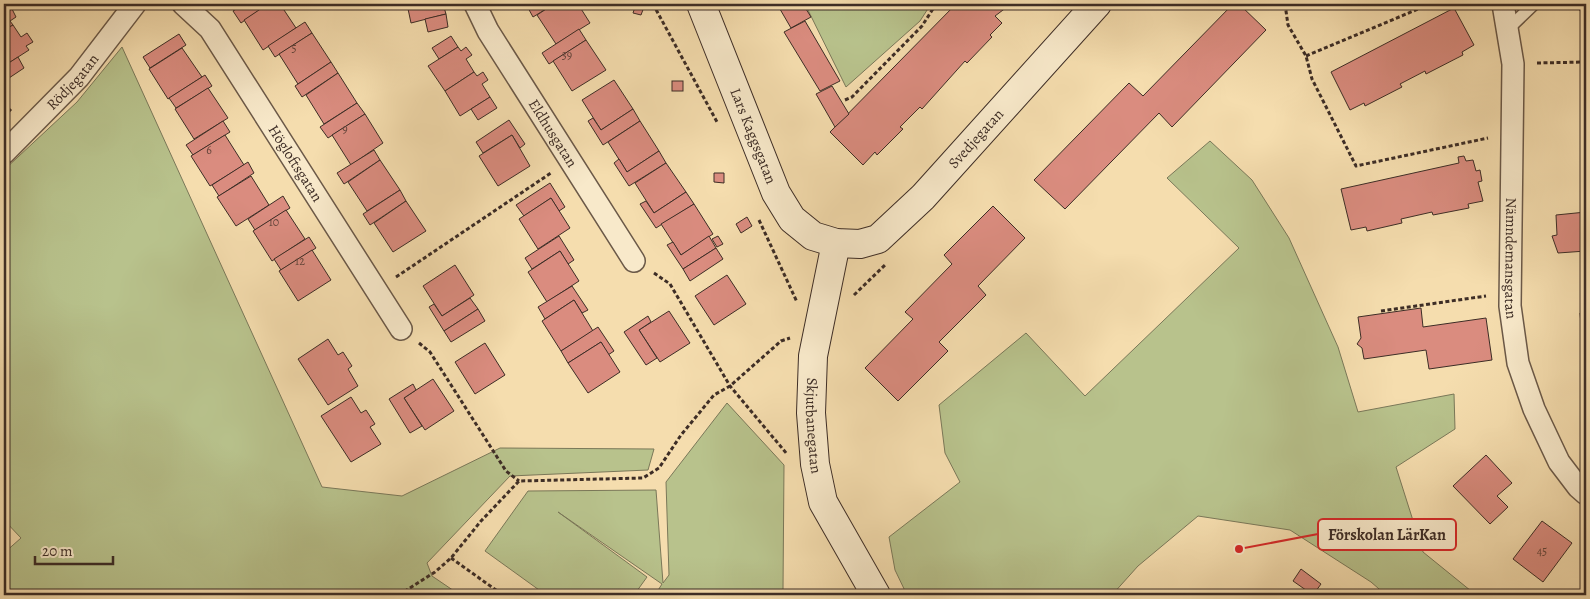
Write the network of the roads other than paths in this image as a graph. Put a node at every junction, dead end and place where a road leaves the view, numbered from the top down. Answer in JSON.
{"nodes":[{"id":1,"x":135,"y":4,"type":"edge"},
{"id":2,"x":183,"y":4,"type":"edge"},
{"id":3,"x":476,"y":4,"type":"edge"},
{"id":4,"x":701,"y":4,"type":"edge"},
{"id":5,"x":1097,"y":4,"type":"edge"},
{"id":6,"x":1503,"y":4,"type":"edge"},
{"id":7,"x":1534,"y":4,"type":"edge"},
{"id":8,"x":1508,"y":29,"type":"junction"},
{"id":9,"x":4,"y":154,"type":"edge"},
{"id":10,"x":836,"y":244,"type":"junction"},
{"id":11,"x":634,"y":261,"type":"road end"},
{"id":12,"x":401,"y":329,"type":"road end"},
{"id":13,"x":1586,"y":494,"type":"edge"},
{"id":14,"x":876,"y":595,"type":"edge"}],
"edges":[{"from":1,"to":9,"type":"street","name":"Rödjegatan"},
{"from":2,"to":12,"type":"street","name":"Högloftsgatan"},
{"from":3,"to":11,"type":"street","name":"Eldhusgatan"},
{"from":4,"to":10,"type":"street","name":"Lars Kaggsgatan"},
{"from":5,"to":10,"type":"street","name":"Svedjegatan"},
{"from":6,"to":8,"type":"street","name":"Nämndemansgatan"},
{"from":7,"to":8,"type":"lane"},
{"from":8,"to":13,"type":"street","name":"Nämndemansgatan"},
{"from":10,"to":14,"type":"street","name":"Skjutbanegatan"}]}
